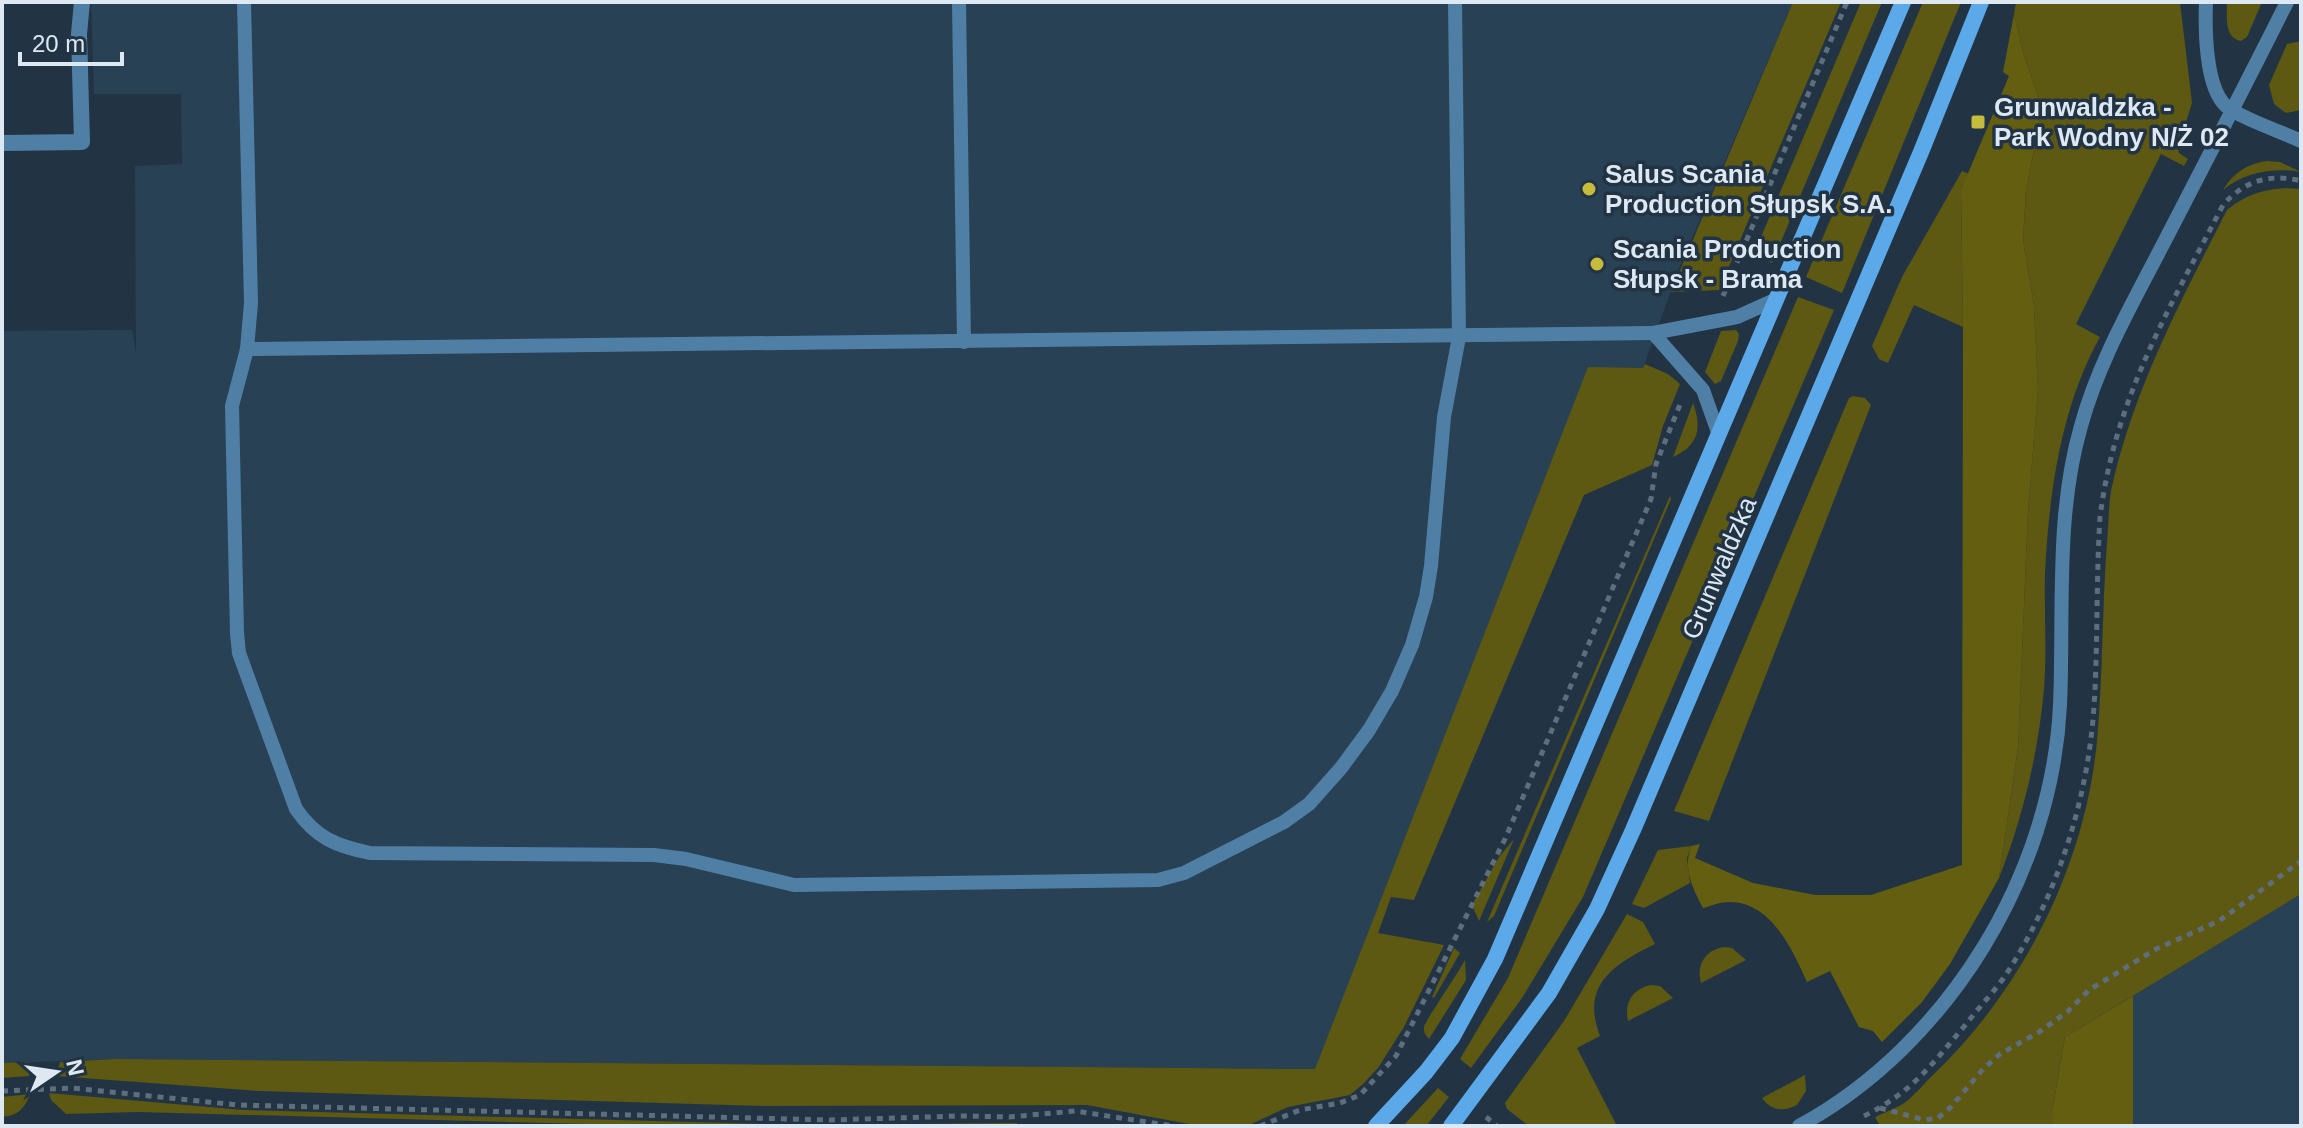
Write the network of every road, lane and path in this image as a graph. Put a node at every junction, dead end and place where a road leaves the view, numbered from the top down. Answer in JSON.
{"nodes":[{"id":1,"x":82,"y":2,"type":"edge"},
{"id":2,"x":244,"y":2,"type":"edge"},
{"id":3,"x":959,"y":2,"type":"edge"},
{"id":4,"x":1455,"y":2,"type":"edge"},
{"id":5,"x":1847,"y":2,"type":"edge"},
{"id":6,"x":1903,"y":2,"type":"edge"},
{"id":7,"x":1981,"y":2,"type":"edge"},
{"id":8,"x":2206,"y":2,"type":"edge"},
{"id":9,"x":2287,"y":2,"type":"edge"},
{"id":10,"x":2233,"y":110,"type":"junction"},
{"id":11,"x":2301,"y":141,"type":"edge"},
{"id":12,"x":2,"y":143,"type":"edge"},
{"id":13,"x":2301,"y":181,"type":"edge"},
{"id":14,"x":1724,"y":291,"type":"dead end"},
{"id":15,"x":1777,"y":299,"type":"junction"},
{"id":16,"x":1653,"y":333,"type":"junction"},
{"id":17,"x":1459,"y":337,"type":"junction"},
{"id":18,"x":964,"y":342,"type":"junction"},
{"id":19,"x":247,"y":349,"type":"junction"},
{"id":20,"x":1685,"y":391,"type":"dead end"},
{"id":21,"x":1719,"y":435,"type":"junction"},
{"id":22,"x":2301,"y":861,"type":"edge"},
{"id":23,"x":2,"y":1091,"type":"edge"},
{"id":24,"x":1880,"y":1108,"type":"junction"},
{"id":25,"x":1872,"y":1112,"type":"dead end"},
{"id":26,"x":1173,"y":1126,"type":"edge"},
{"id":27,"x":1260,"y":1126,"type":"edge"},
{"id":28,"x":1376,"y":1126,"type":"edge"},
{"id":29,"x":1451,"y":1126,"type":"edge"},
{"id":30,"x":1799,"y":1126,"type":"edge"}],
"edges":[{"from":1,"to":12,"type":"street"},
{"from":2,"to":19,"type":"lane"},
{"from":3,"to":18,"type":"lane"},
{"from":4,"to":17,"type":"lane"},
{"from":5,"to":14,"type":"path"},
{"from":6,"to":15,"type":"street","name":"Grunwaldzka"},
{"from":7,"to":29,"type":"street","name":"Grunwaldzka"},
{"from":8,"to":10,"type":"lane"},
{"from":9,"to":10,"type":"lane"},
{"from":10,"to":11,"type":"lane"},
{"from":10,"to":30,"type":"lane"},
{"from":13,"to":24,"type":"path"},
{"from":15,"to":16,"type":"lane"},
{"from":15,"to":21,"type":"street","name":"Grunwaldzka"},
{"from":16,"to":17,"type":"lane"},
{"from":16,"to":21,"type":"lane"},
{"from":17,"to":18,"type":"lane"},
{"from":17,"to":19,"type":"lane"},
{"from":18,"to":19,"type":"lane"},
{"from":20,"to":27,"type":"path"},
{"from":21,"to":28,"type":"street","name":"Grunwaldzka"},
{"from":22,"to":24,"type":"path"},
{"from":23,"to":26,"type":"path"},
{"from":24,"to":25,"type":"path"}]}
